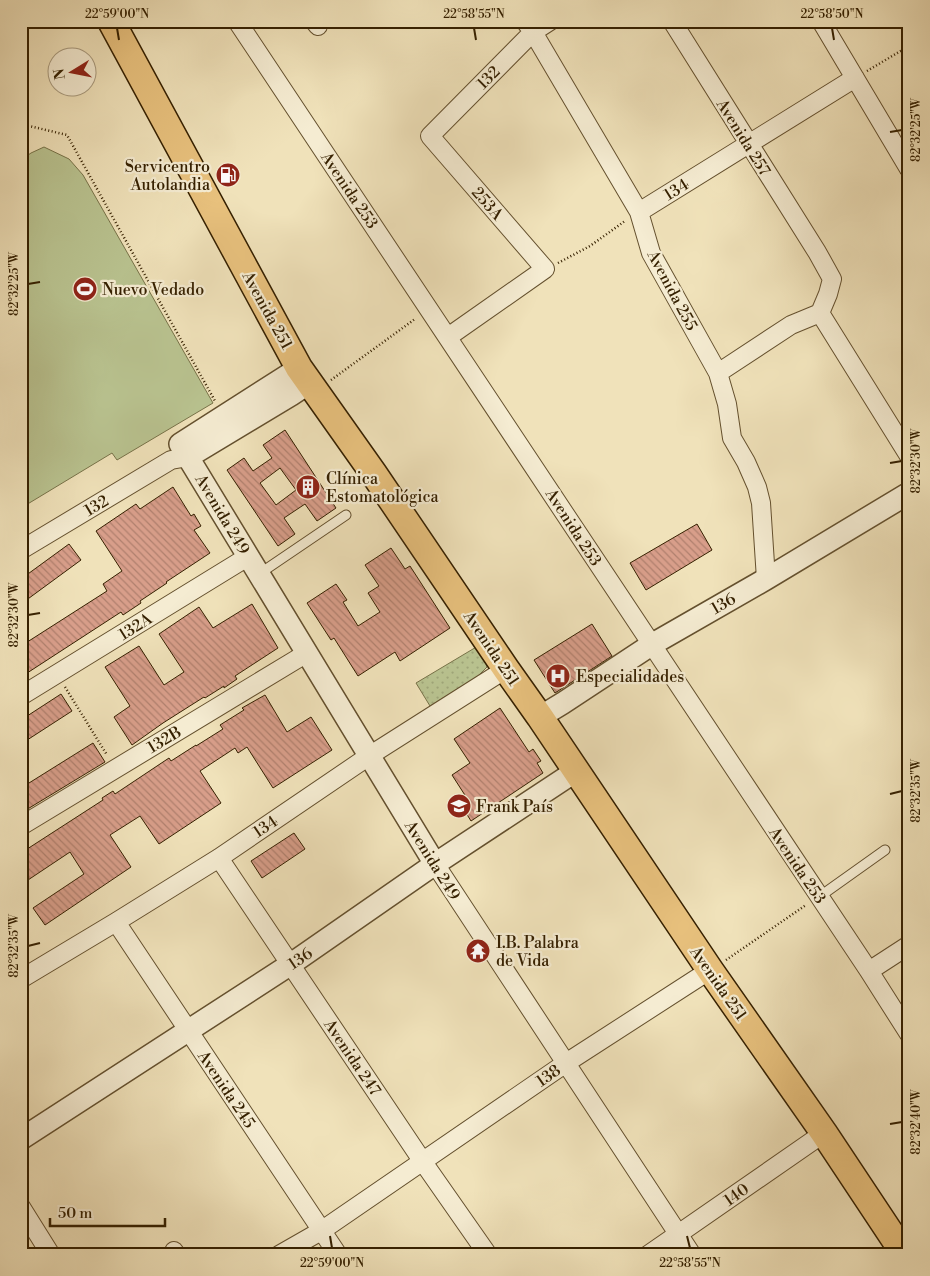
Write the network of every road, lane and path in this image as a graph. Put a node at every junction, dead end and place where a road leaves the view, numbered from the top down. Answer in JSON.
{"nodes":[{"id":1,"x":111,"y":21,"type":"edge"},
{"id":2,"x":237,"y":21,"type":"edge"},
{"id":3,"x":550,"y":21,"type":"edge"},
{"id":4,"x":672,"y":21,"type":"edge"},
{"id":5,"x":821,"y":21,"type":"edge"},
{"id":6,"x":529,"y":27,"type":"edge"},
{"id":7,"x":909,"y":46,"type":"edge"},
{"id":8,"x":855,"y":78,"type":"junction"},
{"id":9,"x":21,"y":124,"type":"edge"},
{"id":10,"x":430,"y":136,"type":"joint"},
{"id":11,"x":749,"y":144,"type":"junction"},
{"id":12,"x":909,"y":169,"type":"edge"},
{"id":13,"x":639,"y":212,"type":"junction"},
{"id":14,"x":545,"y":270,"type":"junction"},
{"id":15,"x":429,"y":309,"type":"junction"},
{"id":16,"x":820,"y":313,"type":"junction"},
{"id":17,"x":448,"y":337,"type":"junction"},
{"id":18,"x":718,"y":373,"type":"junction"},
{"id":19,"x":308,"y":381,"type":"junction"},
{"id":20,"x":223,"y":416,"type":"junction"},
{"id":21,"x":180,"y":453,"type":"junction"},
{"id":22,"x":909,"y":456,"type":"edge"},
{"id":23,"x":909,"y":493,"type":"edge"},
{"id":24,"x":346,"y":515,"type":"dead end"},
{"id":25,"x":21,"y":550,"type":"edge"},
{"id":26,"x":254,"y":565,"type":"junction"},
{"id":27,"x":766,"y":579,"type":"junction"},
{"id":28,"x":651,"y":645,"type":"junction"},
{"id":29,"x":307,"y":653,"type":"junction"},
{"id":30,"x":506,"y":668,"type":"junction"},
{"id":31,"x":57,"y":674,"type":"junction"},
{"id":32,"x":21,"y":696,"type":"edge"},
{"id":33,"x":540,"y":717,"type":"junction"},
{"id":34,"x":369,"y":756,"type":"junction"},
{"id":35,"x":116,"y":769,"type":"junction"},
{"id":36,"x":576,"y":771,"type":"junction"},
{"id":37,"x":21,"y":826,"type":"edge"},
{"id":38,"x":885,"y":850,"type":"dead end"},
{"id":39,"x":220,"y":858,"type":"junction"},
{"id":40,"x":435,"y":864,"type":"junction"},
{"id":41,"x":819,"y":897,"type":"junction"},
{"id":42,"x":116,"y":922,"type":"junction"},
{"id":43,"x":909,"y":945,"type":"edge"},
{"id":44,"x":291,"y":964,"type":"junction"},
{"id":45,"x":710,"y":970,"type":"junction"},
{"id":46,"x":869,"y":970,"type":"junction"},
{"id":47,"x":22,"y":978,"type":"edge"},
{"id":48,"x":189,"y":1031,"type":"junction"},
{"id":49,"x":909,"y":1034,"type":"edge"},
{"id":50,"x":566,"y":1063,"type":"junction"},
{"id":51,"x":824,"y":1133,"type":"junction"},
{"id":52,"x":21,"y":1139,"type":"edge"},
{"id":53,"x":423,"y":1162,"type":"junction"},
{"id":54,"x":21,"y":1207,"type":"edge"},
{"id":55,"x":321,"y":1231,"type":"junction"},
{"id":56,"x":678,"y":1234,"type":"junction"},
{"id":57,"x":51,"y":1255,"type":"edge"},
{"id":58,"x":279,"y":1255,"type":"edge"},
{"id":59,"x":338,"y":1255,"type":"edge"},
{"id":60,"x":488,"y":1255,"type":"edge"},
{"id":61,"x":648,"y":1255,"type":"edge"},
{"id":62,"x":692,"y":1255,"type":"edge"},
{"id":63,"x":905,"y":1255,"type":"edge"}],
"edges":[{"from":1,"to":19,"type":"main road","name":"Avenida 251"},
{"from":2,"to":15,"type":"street","name":"Avenida 253"},
{"from":3,"to":6,"type":"street","name":"132"},
{"from":4,"to":11,"type":"street","name":"Avenida 257"},
{"from":5,"to":8,"type":"street"},
{"from":6,"to":10,"type":"street","name":"132"},
{"from":6,"to":13,"type":"street","name":"Avenida 255"},
{"from":7,"to":8,"type":"path"},
{"from":8,"to":11,"type":"street","name":"134"},
{"from":8,"to":12,"type":"street"},
{"from":9,"to":20,"type":"path"},
{"from":10,"to":14,"type":"street","name":"253A"},
{"from":11,"to":13,"type":"street","name":"134"},
{"from":11,"to":16,"type":"street","name":"Avenida 257"},
{"from":13,"to":14,"type":"path"},
{"from":13,"to":18,"type":"street","name":"Avenida 255"},
{"from":14,"to":17,"type":"street"},
{"from":15,"to":17,"type":"street","name":"Avenida 253"},
{"from":15,"to":19,"type":"path"},
{"from":16,"to":18,"type":"street"},
{"from":16,"to":22,"type":"street"},
{"from":17,"to":28,"type":"street","name":"Avenida 253"},
{"from":18,"to":27,"type":"street","name":"Avenida 255"},
{"from":19,"to":20,"type":"street","name":"132"},
{"from":19,"to":21,"type":"street","name":"132"},
{"from":19,"to":30,"type":"main road","name":"Avenida 251"},
{"from":20,"to":21,"type":"street","name":"132"},
{"from":21,"to":25,"type":"street","name":"132"},
{"from":21,"to":26,"type":"street","name":"Avenida 249"},
{"from":23,"to":27,"type":"street","name":"136"},
{"from":24,"to":26,"type":"lane"},
{"from":26,"to":29,"type":"street","name":"Avenida 249"},
{"from":26,"to":31,"type":"street","name":"132A"},
{"from":27,"to":28,"type":"street","name":"136"},
{"from":28,"to":33,"type":"street","name":"136"},
{"from":28,"to":41,"type":"street","name":"Avenida 253"},
{"from":29,"to":34,"type":"street","name":"Avenida 249"},
{"from":29,"to":35,"type":"street","name":"132B"},
{"from":30,"to":33,"type":"main road","name":"Avenida 251"},
{"from":30,"to":34,"type":"street","name":"134"},
{"from":31,"to":32,"type":"street","name":"132A"},
{"from":31,"to":35,"type":"path"},
{"from":33,"to":36,"type":"main road","name":"Avenida 251"},
{"from":34,"to":39,"type":"street","name":"134"},
{"from":34,"to":40,"type":"street","name":"Avenida 249"},
{"from":35,"to":37,"type":"street","name":"132B"},
{"from":36,"to":40,"type":"street","name":"136"},
{"from":36,"to":45,"type":"main road","name":"Avenida 251"},
{"from":38,"to":41,"type":"lane"},
{"from":39,"to":42,"type":"street","name":"134"},
{"from":39,"to":44,"type":"street","name":"Avenida 247"},
{"from":40,"to":44,"type":"street","name":"136"},
{"from":40,"to":50,"type":"street","name":"Avenida 249"},
{"from":41,"to":45,"type":"path"},
{"from":41,"to":46,"type":"street","name":"Avenida 253"},
{"from":42,"to":47,"type":"street","name":"134"},
{"from":42,"to":48,"type":"street","name":"Avenida 245"},
{"from":43,"to":46,"type":"street"},
{"from":44,"to":48,"type":"street","name":"136"},
{"from":44,"to":53,"type":"street","name":"Avenida 247"},
{"from":45,"to":50,"type":"street","name":"138"},
{"from":45,"to":51,"type":"main road","name":"Avenida 251"},
{"from":46,"to":49,"type":"street","name":"Avenida 253"},
{"from":48,"to":52,"type":"street","name":"136"},
{"from":48,"to":55,"type":"street","name":"Avenida 245"},
{"from":50,"to":53,"type":"street","name":"138"},
{"from":50,"to":56,"type":"street","name":"Avenida 249"},
{"from":51,"to":56,"type":"street","name":"140"},
{"from":51,"to":63,"type":"main road","name":"Avenida 251"},
{"from":53,"to":55,"type":"street","name":"138"},
{"from":53,"to":60,"type":"street","name":"Avenida 247"},
{"from":54,"to":57,"type":"street"},
{"from":55,"to":58,"type":"street","name":"138"},
{"from":55,"to":59,"type":"street","name":"Avenida 245"},
{"from":56,"to":61,"type":"street","name":"140"},
{"from":56,"to":62,"type":"street","name":"Avenida 249"}]}
